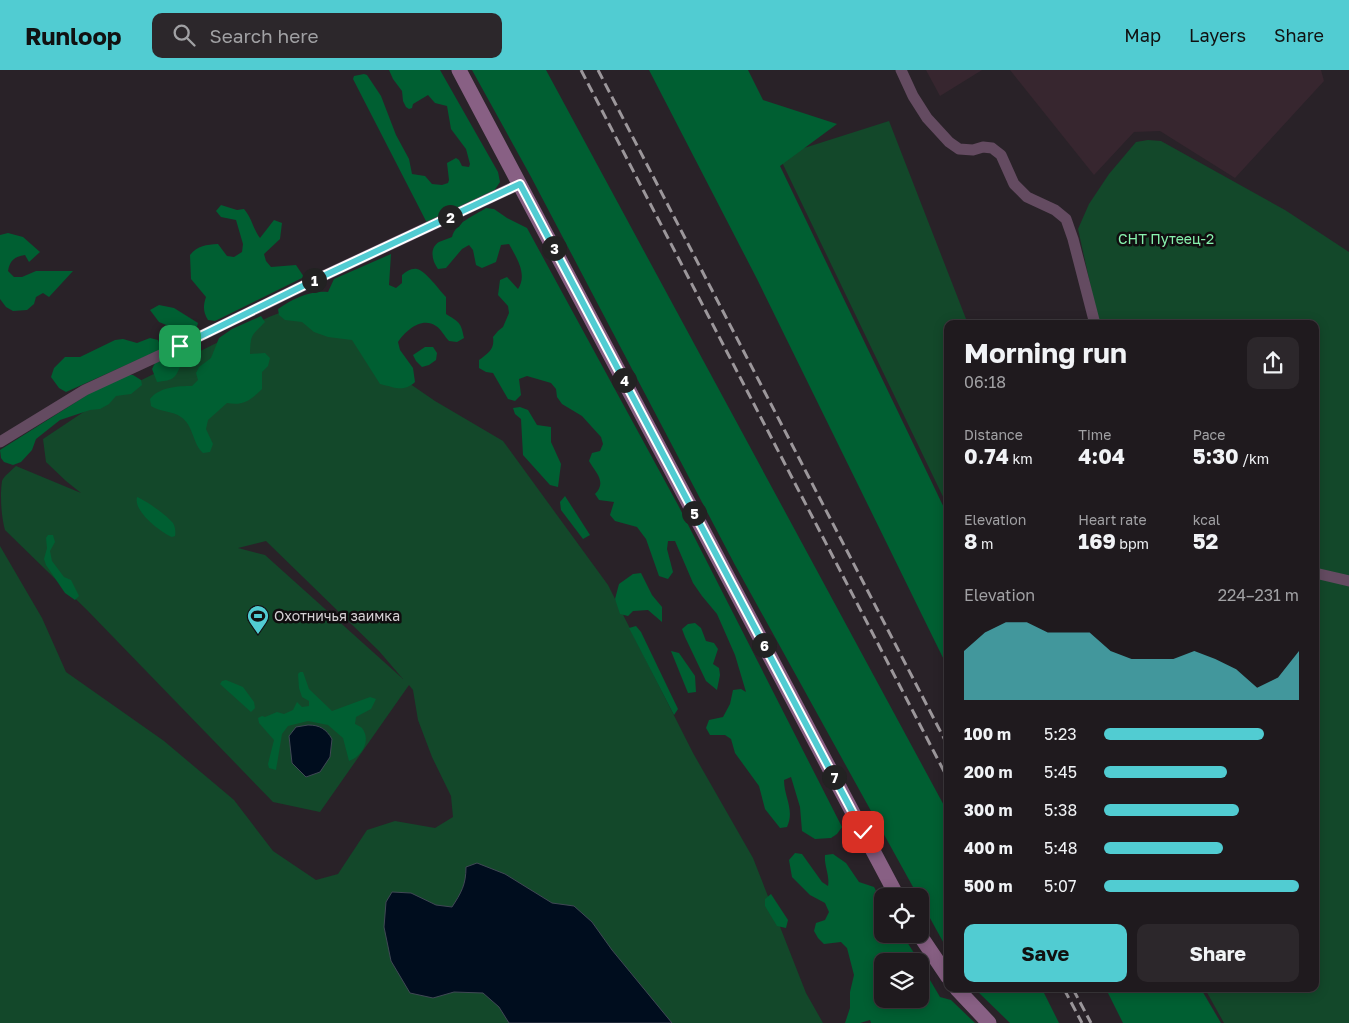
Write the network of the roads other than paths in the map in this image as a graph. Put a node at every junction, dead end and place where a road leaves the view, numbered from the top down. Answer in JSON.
{"nodes":[{"id":1,"x":459,"y":70,"type":"edge"},
{"id":2,"x":901,"y":70,"type":"edge"},
{"id":3,"x":520,"y":184,"type":"junction"},
{"id":4,"x":1094,"y":320,"type":"edge"},
{"id":5,"x":0,"y":442,"type":"edge"},
{"id":6,"x":1319,"y":574,"type":"edge"},
{"id":7,"x":1349,"y":581,"type":"edge"},
{"id":8,"x":893,"y":888,"type":"edge"},
{"id":9,"x":925,"y":943,"type":"edge"},
{"id":10,"x":944,"y":971,"type":"edge"},
{"id":11,"x":960,"y":992,"type":"edge"},
{"id":12,"x":989,"y":1023,"type":"edge"}],
"edges":[{"from":1,"to":3,"type":"main road"},
{"from":2,"to":4,"type":"street"},
{"from":3,"to":5,"type":"street"},
{"from":3,"to":8,"type":"main road"},
{"from":6,"to":7,"type":"street"},
{"from":9,"to":10,"type":"main road"},
{"from":11,"to":12,"type":"main road"}]}
